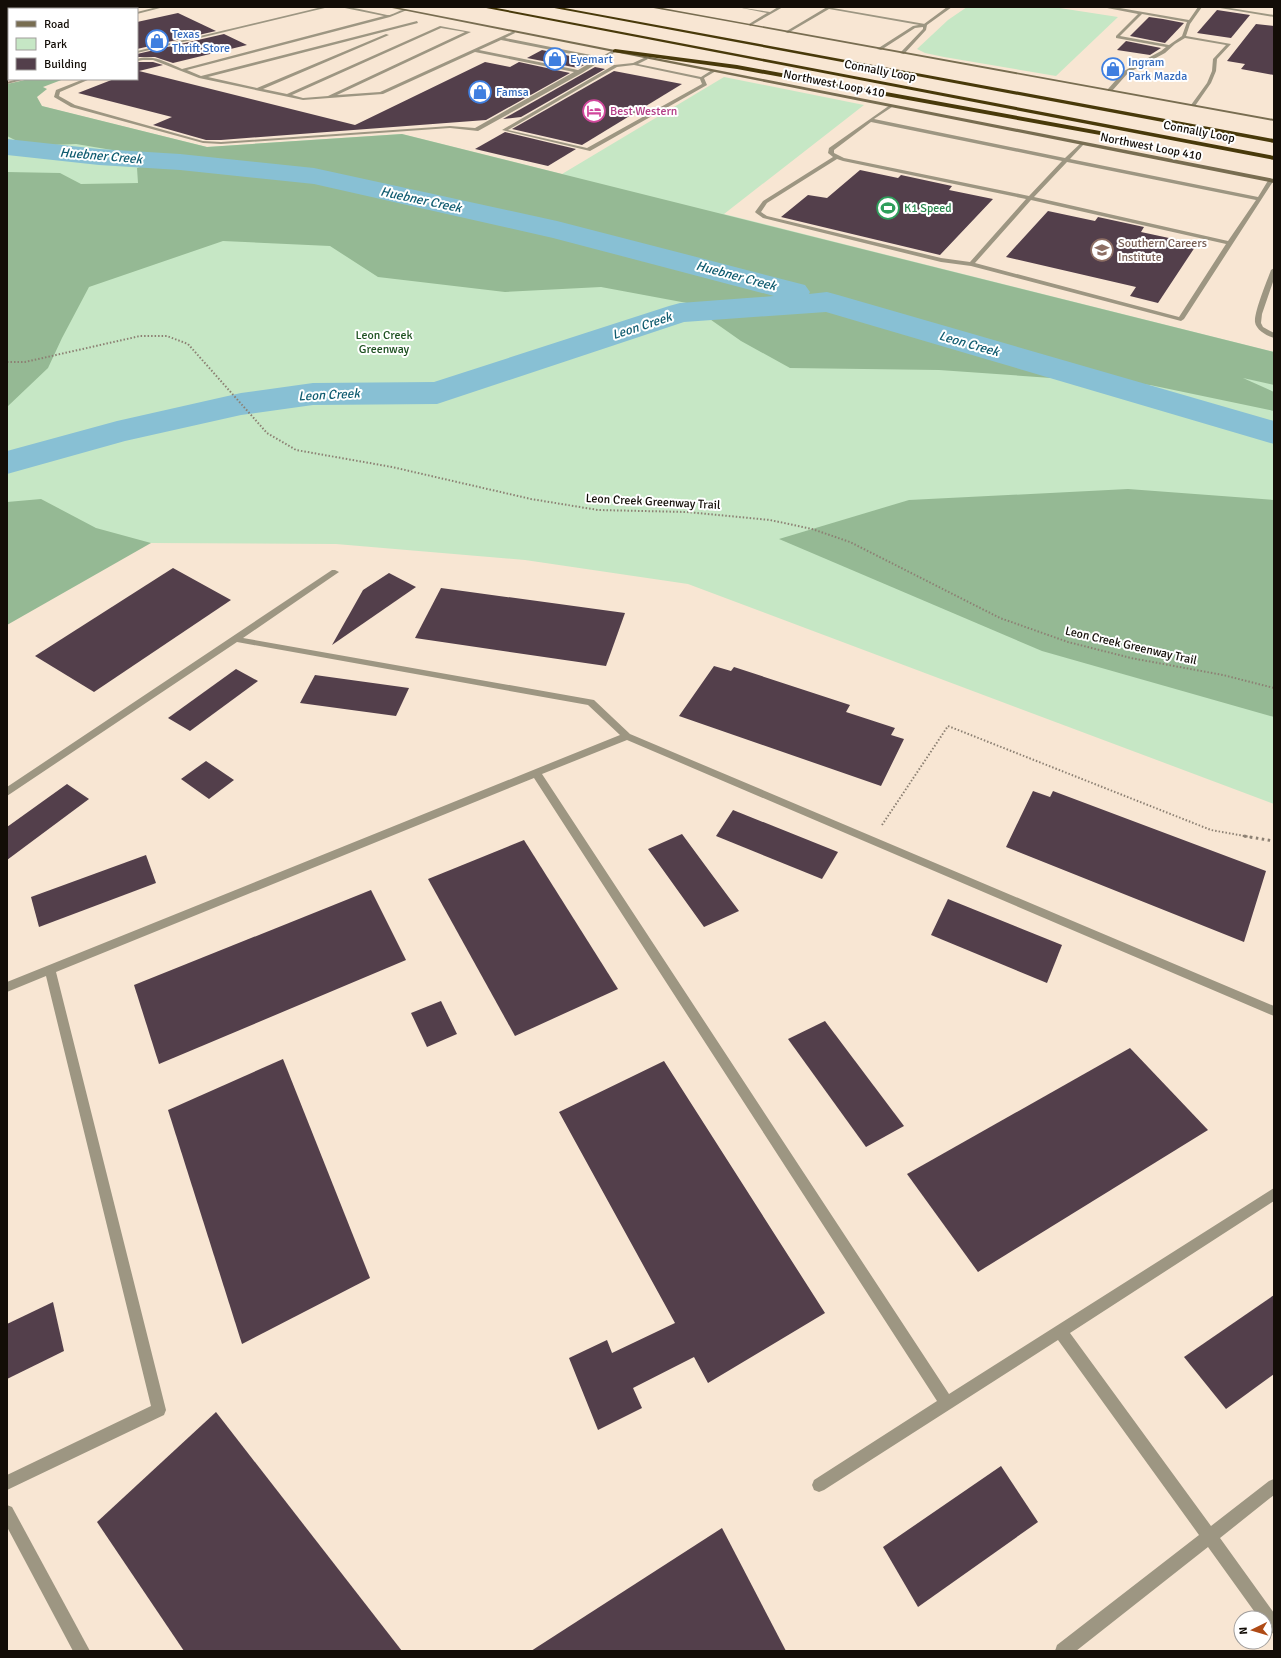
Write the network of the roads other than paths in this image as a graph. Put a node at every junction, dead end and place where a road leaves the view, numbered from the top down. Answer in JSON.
{"nodes":[{"id":1,"x":162,"y":7,"type":"edge"},
{"id":2,"x":327,"y":7,"type":"edge"},
{"id":3,"x":342,"y":7,"type":"edge"},
{"id":4,"x":389,"y":7,"type":"edge"},
{"id":5,"x":483,"y":7,"type":"edge"},
{"id":6,"x":551,"y":7,"type":"edge"},
{"id":7,"x":650,"y":7,"type":"edge"},
{"id":8,"x":739,"y":7,"type":"edge"},
{"id":9,"x":781,"y":7,"type":"edge"},
{"id":10,"x":950,"y":7,"type":"edge"},
{"id":11,"x":1104,"y":7,"type":"edge"},
{"id":12,"x":1200,"y":7,"type":"edge"},
{"id":13,"x":1216,"y":7,"type":"edge"},
{"id":14,"x":1118,"y":8,"type":"edge"},
{"id":15,"x":405,"y":10,"type":"junction"},
{"id":16,"x":138,"y":13,"type":"edge"},
{"id":17,"x":771,"y":13,"type":"junction"},
{"id":18,"x":1141,"y":13,"type":"junction"},
{"id":19,"x":389,"y":16,"type":"junction"},
{"id":20,"x":1274,"y":16,"type":"edge"},
{"id":21,"x":1189,"y":21,"type":"junction"},
{"id":22,"x":417,"y":22,"type":"junction"},
{"id":23,"x":423,"y":23,"type":"dead end"},
{"id":24,"x":429,"y":24,"type":"dead end"},
{"id":25,"x":750,"y":25,"type":"junction"},
{"id":26,"x":925,"y":25,"type":"junction"},
{"id":27,"x":441,"y":27,"type":"junction"},
{"id":28,"x":514,"y":32,"type":"junction"},
{"id":29,"x":787,"y":32,"type":"junction"},
{"id":30,"x":1184,"y":37,"type":"junction"},
{"id":31,"x":499,"y":38,"type":"junction"},
{"id":32,"x":1169,"y":46,"type":"junction"},
{"id":33,"x":880,"y":49,"type":"junction"},
{"id":34,"x":474,"y":50,"type":"junction"},
{"id":35,"x":614,"y":51,"type":"junction"},
{"id":36,"x":138,"y":52,"type":"edge"},
{"id":37,"x":902,"y":53,"type":"junction"},
{"id":38,"x":646,"y":58,"type":"junction"},
{"id":39,"x":602,"y":59,"type":"junction"},
{"id":40,"x":138,"y":60,"type":"edge"},
{"id":41,"x":634,"y":64,"type":"junction"},
{"id":42,"x":645,"y":66,"type":"junction"},
{"id":43,"x":182,"y":70,"type":"junction"},
{"id":44,"x":714,"y":71,"type":"junction"},
{"id":45,"x":580,"y":72,"type":"junction"},
{"id":46,"x":652,"y":74,"type":"dead end"},
{"id":47,"x":693,"y":76,"type":"junction"},
{"id":48,"x":201,"y":77,"type":"junction"},
{"id":49,"x":670,"y":78,"type":"dead end"},
{"id":50,"x":702,"y":78,"type":"junction"},
{"id":51,"x":20,"y":80,"type":"edge"},
{"id":52,"x":86,"y":80,"type":"edge"},
{"id":53,"x":7,"y":83,"type":"edge"},
{"id":54,"x":258,"y":89,"type":"junction"},
{"id":55,"x":1110,"y":90,"type":"junction"},
{"id":56,"x":286,"y":96,"type":"junction"},
{"id":57,"x":329,"y":97,"type":"junction"},
{"id":58,"x":1193,"y":105,"type":"junction"},
{"id":59,"x":890,"y":106,"type":"junction"},
{"id":60,"x":870,"y":120,"type":"junction"},
{"id":61,"x":1274,"y":120,"type":"edge"},
{"id":62,"x":1105,"y":133,"type":"dead end"},
{"id":63,"x":1121,"y":136,"type":"dead end"},
{"id":64,"x":1274,"y":141,"type":"edge"},
{"id":65,"x":1082,"y":143,"type":"junction"},
{"id":66,"x":836,"y":157,"type":"junction"},
{"id":67,"x":1274,"y":158,"type":"edge"},
{"id":68,"x":1067,"y":160,"type":"junction"},
{"id":69,"x":1272,"y":181,"type":"edge"},
{"id":70,"x":1030,"y":198,"type":"junction"},
{"id":71,"x":1259,"y":198,"type":"junction"},
{"id":72,"x":1229,"y":243,"type":"junction"},
{"id":73,"x":971,"y":264,"type":"junction"},
{"id":74,"x":1274,"y":270,"type":"edge"},
{"id":75,"x":1274,"y":336,"type":"edge"},
{"id":76,"x":335,"y":572,"type":"dead end"},
{"id":77,"x":235,"y":639,"type":"junction"},
{"id":78,"x":627,"y":736,"type":"junction"},
{"id":79,"x":536,"y":772,"type":"junction"},
{"id":80,"x":7,"y":792,"type":"edge"},
{"id":81,"x":50,"y":969,"type":"junction"},
{"id":82,"x":7,"y":987,"type":"edge"},
{"id":83,"x":1274,"y":1011,"type":"edge"},
{"id":84,"x":1274,"y":1194,"type":"edge"},
{"id":85,"x":1060,"y":1331,"type":"junction"},
{"id":86,"x":947,"y":1403,"type":"junction"},
{"id":87,"x":7,"y":1483,"type":"edge"},
{"id":88,"x":819,"y":1485,"type":"dead end"},
{"id":89,"x":1274,"y":1486,"type":"edge"},
{"id":90,"x":7,"y":1512,"type":"edge"},
{"id":91,"x":1209,"y":1536,"type":"junction"},
{"id":92,"x":1274,"y":1626,"type":"edge"},
{"id":93,"x":82,"y":1651,"type":"edge"},
{"id":94,"x":1063,"y":1651,"type":"edge"}],
"edges":[{"from":1,"to":16,"type":"street"},
{"from":2,"to":36,"type":"street"},
{"from":3,"to":19,"type":"street"},
{"from":4,"to":15,"type":"main road","name":"Northwest Loop 410"},
{"from":5,"to":67,"type":"highway","name":"Connally Loop"},
{"from":6,"to":64,"type":"highway","name":"Connally Loop"},
{"from":7,"to":25,"type":"main road"},
{"from":8,"to":17,"type":"street"},
{"from":9,"to":17,"type":"street"},
{"from":10,"to":26,"type":"street"},
{"from":11,"to":14,"type":"street"},
{"from":12,"to":21,"type":"street"},
{"from":13,"to":20,"type":"street"},
{"from":14,"to":18,"type":"street"},
{"from":15,"to":19,"type":"street"},
{"from":15,"to":28,"type":"main road","name":"Northwest Loop 410"},
{"from":17,"to":25,"type":"street"},
{"from":18,"to":21,"type":"street"},
{"from":18,"to":32,"type":"street"},
{"from":19,"to":43,"type":"street"},
{"from":21,"to":30,"type":"street"},
{"from":22,"to":23,"type":"street"},
{"from":22,"to":48,"type":"street"},
{"from":22,"to":54,"type":"street"},
{"from":24,"to":27,"type":"street"},
{"from":25,"to":29,"type":"main road"},
{"from":26,"to":29,"type":"street"},
{"from":26,"to":33,"type":"street"},
{"from":26,"to":37,"type":"street"},
{"from":27,"to":56,"type":"street"},
{"from":27,"to":57,"type":"street"},
{"from":28,"to":31,"type":"street"},
{"from":28,"to":35,"type":"main road","name":"Northwest Loop 410"},
{"from":29,"to":33,"type":"main road"},
{"from":30,"to":32,"type":"street"},
{"from":30,"to":58,"type":"street"},
{"from":31,"to":34,"type":"street"},
{"from":31,"to":39,"type":"street"},
{"from":32,"to":55,"type":"street"},
{"from":33,"to":37,"type":"main road"},
{"from":34,"to":45,"type":"street"},
{"from":34,"to":57,"type":"street"},
{"from":35,"to":38,"type":"main road","name":"Northwest Loop 410"},
{"from":35,"to":39,"type":"street"},
{"from":35,"to":62,"type":"highway"},
{"from":37,"to":55,"type":"main road"},
{"from":38,"to":41,"type":"street"},
{"from":38,"to":44,"type":"main road","name":"Northwest Loop 410"},
{"from":39,"to":45,"type":"street"},
{"from":40,"to":43,"type":"street"},
{"from":41,"to":42,"type":"street"},
{"from":41,"to":50,"type":"street"},
{"from":42,"to":46,"type":"street"},
{"from":42,"to":47,"type":"street"},
{"from":43,"to":48,"type":"street"},
{"from":44,"to":50,"type":"street"},
{"from":44,"to":59,"type":"main road","name":"Northwest Loop 410"},
{"from":45,"to":52,"type":"street"},
{"from":47,"to":49,"type":"street"},
{"from":47,"to":50,"type":"street"},
{"from":48,"to":54,"type":"street"},
{"from":51,"to":53,"type":"street"},
{"from":54,"to":56,"type":"street"},
{"from":55,"to":58,"type":"main road"},
{"from":56,"to":57,"type":"street"},
{"from":58,"to":61,"type":"main road"},
{"from":59,"to":60,"type":"street"},
{"from":59,"to":65,"type":"main road","name":"Northwest Loop 410"},
{"from":60,"to":66,"type":"street"},
{"from":60,"to":68,"type":"street"},
{"from":63,"to":67,"type":"highway"},
{"from":65,"to":68,"type":"street"},
{"from":65,"to":69,"type":"main road","name":"Northwest Loop 410"},
{"from":66,"to":70,"type":"street"},
{"from":66,"to":73,"type":"street"},
{"from":68,"to":70,"type":"street"},
{"from":68,"to":71,"type":"street"},
{"from":69,"to":71,"type":"street"},
{"from":70,"to":72,"type":"street"},
{"from":70,"to":73,"type":"street"},
{"from":71,"to":72,"type":"street"},
{"from":72,"to":73,"type":"street"},
{"from":74,"to":75,"type":"street"},
{"from":76,"to":77,"type":"street"},
{"from":77,"to":78,"type":"street"},
{"from":77,"to":80,"type":"street"},
{"from":78,"to":79,"type":"street"},
{"from":78,"to":83,"type":"street"},
{"from":79,"to":81,"type":"street"},
{"from":79,"to":86,"type":"street"},
{"from":81,"to":82,"type":"street"},
{"from":81,"to":87,"type":"street"},
{"from":84,"to":85,"type":"street"},
{"from":85,"to":86,"type":"street"},
{"from":85,"to":91,"type":"street"},
{"from":86,"to":88,"type":"street"},
{"from":89,"to":91,"type":"street"},
{"from":90,"to":93,"type":"street"},
{"from":91,"to":92,"type":"street"},
{"from":91,"to":94,"type":"street"}]}
